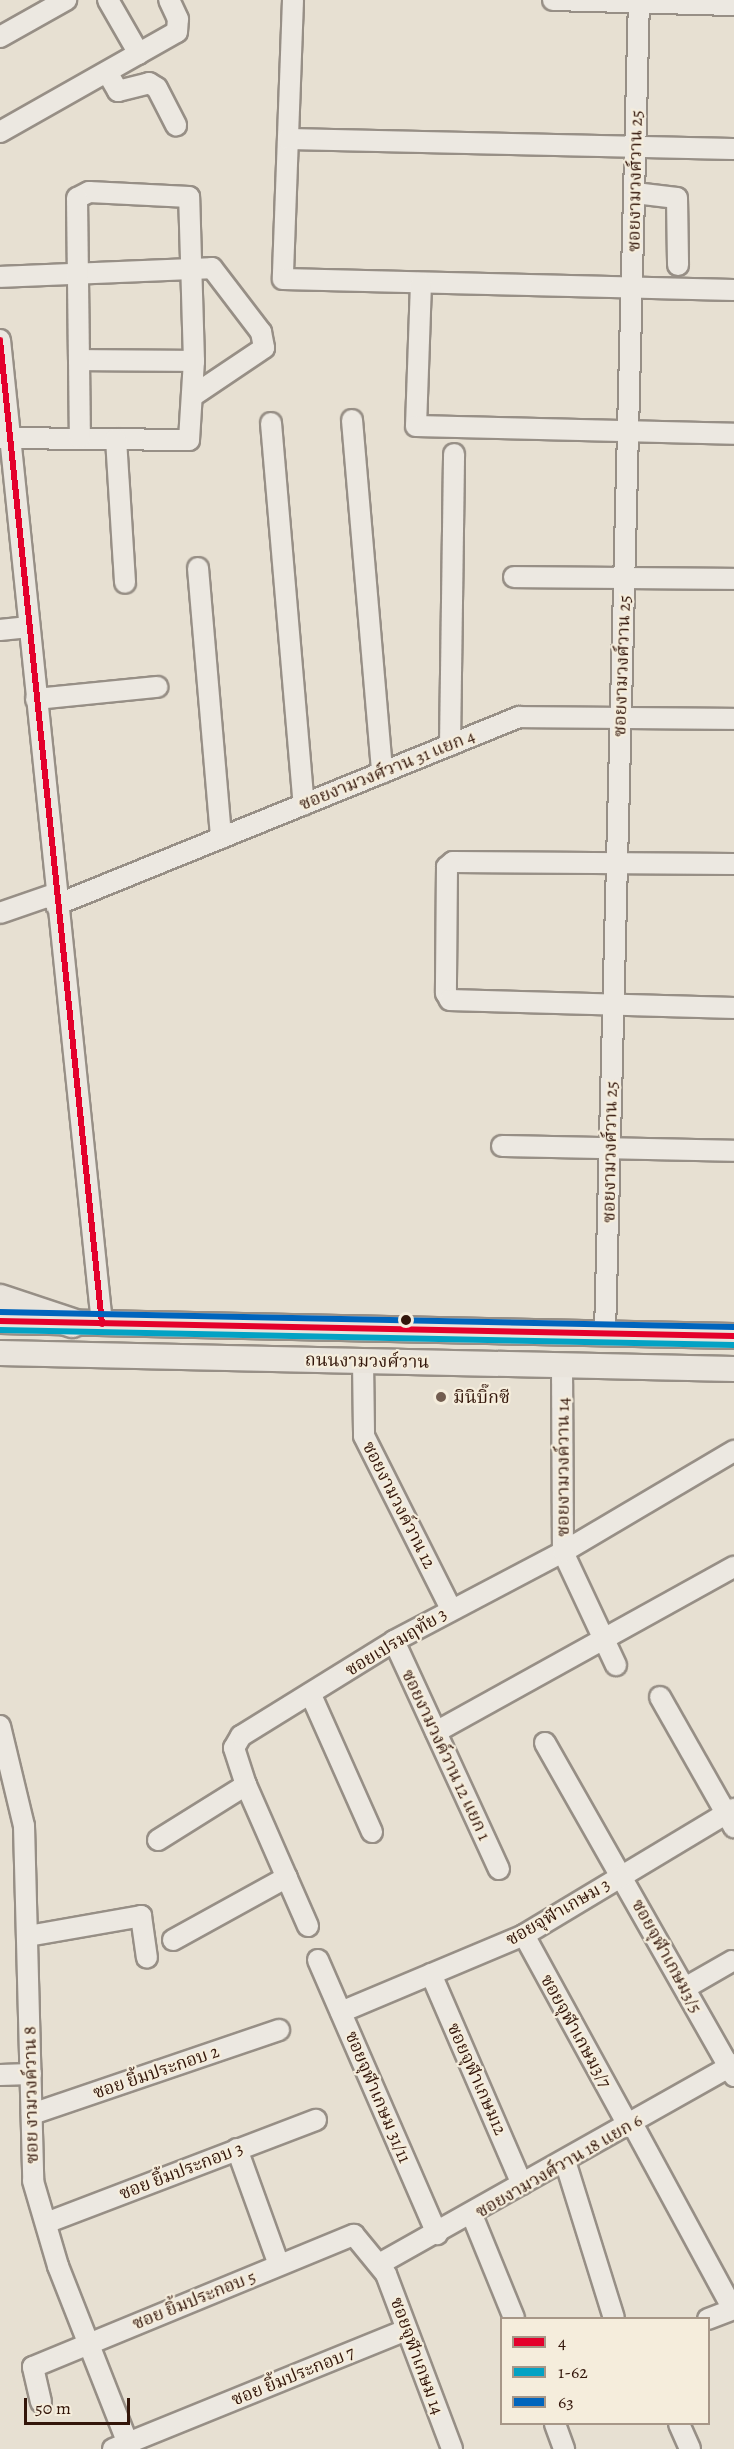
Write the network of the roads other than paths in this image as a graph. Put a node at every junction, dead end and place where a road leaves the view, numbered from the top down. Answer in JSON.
{"nodes":[{"id":1,"x":66,"y":0,"type":"edge"},
{"id":2,"x":108,"y":0,"type":"edge"},
{"id":3,"x":169,"y":0,"type":"edge"},
{"id":4,"x":293,"y":0,"type":"edge"},
{"id":5,"x":553,"y":0,"type":"edge"},
{"id":6,"x":639,"y":1,"type":"edge"},
{"id":7,"x":734,"y":5,"type":"edge"},
{"id":8,"x":0,"y":38,"type":"edge"},
{"id":9,"x":139,"y":54,"type":"junction"},
{"id":10,"x":106,"y":72,"type":"junction"},
{"id":11,"x":176,"y":125,"type":"dead end"},
{"id":12,"x":0,"y":132,"type":"edge"},
{"id":13,"x":288,"y":140,"type":"junction"},
{"id":14,"x":636,"y":146,"type":"junction"},
{"id":15,"x":734,"y":149,"type":"edge"},
{"id":16,"x":635,"y":193,"type":"junction"},
{"id":17,"x":678,"y":265,"type":"dead end"},
{"id":18,"x":194,"y":272,"type":"junction"},
{"id":19,"x":77,"y":273,"type":"junction"},
{"id":20,"x":0,"y":277,"type":"edge"},
{"id":21,"x":421,"y":284,"type":"junction"},
{"id":22,"x":632,"y":286,"type":"junction"},
{"id":23,"x":734,"y":290,"type":"edge"},
{"id":24,"x":0,"y":340,"type":"edge"},
{"id":25,"x":80,"y":360,"type":"junction"},
{"id":26,"x":194,"y":361,"type":"junction"},
{"id":27,"x":194,"y":395,"type":"junction"},
{"id":28,"x":352,"y":420,"type":"dead end"},
{"id":29,"x":271,"y":423,"type":"dead end"},
{"id":30,"x":628,"y":430,"type":"junction"},
{"id":31,"x":734,"y":434,"type":"edge"},
{"id":32,"x":5,"y":438,"type":"edge"},
{"id":33,"x":80,"y":438,"type":"junction"},
{"id":34,"x":116,"y":439,"type":"junction"},
{"id":35,"x":454,"y":454,"type":"dead end"},
{"id":36,"x":198,"y":568,"type":"dead end"},
{"id":37,"x":514,"y":577,"type":"dead end"},
{"id":38,"x":625,"y":577,"type":"junction"},
{"id":39,"x":734,"y":579,"type":"edge"},
{"id":40,"x":125,"y":583,"type":"dead end"},
{"id":41,"x":29,"y":627,"type":"junction"},
{"id":42,"x":0,"y":630,"type":"edge"},
{"id":43,"x":157,"y":687,"type":"dead end"},
{"id":44,"x":36,"y":699,"type":"junction"},
{"id":45,"x":621,"y":716,"type":"junction"},
{"id":46,"x":734,"y":719,"type":"edge"},
{"id":47,"x":450,"y":745,"type":"junction"},
{"id":48,"x":382,"y":773,"type":"junction"},
{"id":49,"x":304,"y":804,"type":"junction"},
{"id":50,"x":221,"y":838,"type":"junction"},
{"id":51,"x":617,"y":860,"type":"junction"},
{"id":52,"x":734,"y":864,"type":"edge"},
{"id":53,"x":56,"y":899,"type":"junction"},
{"id":54,"x":0,"y":913,"type":"edge"},
{"id":55,"x":614,"y":1004,"type":"junction"},
{"id":56,"x":734,"y":1008,"type":"edge"},
{"id":57,"x":502,"y":1146,"type":"dead end"},
{"id":58,"x":610,"y":1148,"type":"junction"},
{"id":59,"x":734,"y":1151,"type":"edge"},
{"id":60,"x":0,"y":1299,"type":"edge"},
{"id":61,"x":0,"y":1321,"type":"edge"},
{"id":62,"x":72,"y":1323,"type":"junction"},
{"id":63,"x":102,"y":1324,"type":"junction"},
{"id":64,"x":605,"y":1333,"type":"junction"},
{"id":65,"x":734,"y":1336,"type":"edge"},
{"id":66,"x":0,"y":1353,"type":"edge"},
{"id":67,"x":363,"y":1361,"type":"junction"},
{"id":68,"x":562,"y":1365,"type":"junction"},
{"id":69,"x":734,"y":1369,"type":"edge"},
{"id":70,"x":733,"y":1456,"type":"edge"},
{"id":71,"x":563,"y":1552,"type":"junction"},
{"id":72,"x":734,"y":1567,"type":"edge"},
{"id":73,"x":451,"y":1609,"type":"junction"},
{"id":74,"x":394,"y":1641,"type":"junction"},
{"id":75,"x":603,"y":1641,"type":"junction"},
{"id":76,"x":616,"y":1665,"type":"dead end"},
{"id":77,"x":310,"y":1695,"type":"junction"},
{"id":78,"x":660,"y":1697,"type":"dead end"},
{"id":79,"x":0,"y":1726,"type":"edge"},
{"id":80,"x":436,"y":1732,"type":"junction"},
{"id":81,"x":545,"y":1743,"type":"dead end"},
{"id":82,"x":246,"y":1785,"type":"junction"},
{"id":83,"x":731,"y":1817,"type":"edge"},
{"id":84,"x":372,"y":1832,"type":"dead end"},
{"id":85,"x":159,"y":1840,"type":"dead end"},
{"id":86,"x":498,"y":1869,"type":"dead end"},
{"id":87,"x":623,"y":1875,"type":"junction"},
{"id":88,"x":287,"y":1877,"type":"junction"},
{"id":89,"x":308,"y":1926,"type":"dead end"},
{"id":90,"x":524,"y":1935,"type":"junction"},
{"id":91,"x":28,"y":1936,"type":"junction"},
{"id":92,"x":173,"y":1940,"type":"dead end"},
{"id":93,"x":147,"y":1958,"type":"dead end"},
{"id":94,"x":318,"y":1960,"type":"dead end"},
{"id":95,"x":732,"y":1961,"type":"dead end"},
{"id":96,"x":431,"y":1974,"type":"junction"},
{"id":97,"x":685,"y":1988,"type":"junction"},
{"id":98,"x":341,"y":2012,"type":"junction"},
{"id":99,"x":279,"y":2030,"type":"dead end"},
{"id":100,"x":732,"y":2069,"type":"edge"},
{"id":101,"x":31,"y":2074,"type":"junction"},
{"id":102,"x":0,"y":2075,"type":"edge"},
{"id":103,"x":32,"y":2114,"type":"junction"},
{"id":104,"x":316,"y":2120,"type":"dead end"},
{"id":105,"x":631,"y":2126,"type":"junction"},
{"id":106,"x":237,"y":2149,"type":"junction"},
{"id":107,"x":565,"y":2161,"type":"junction"},
{"id":108,"x":522,"y":2184,"type":"junction"},
{"id":109,"x":472,"y":2216,"type":"junction"},
{"id":110,"x":46,"y":2223,"type":"junction"},
{"id":111,"x":437,"y":2234,"type":"junction"},
{"id":112,"x":381,"y":2263,"type":"junction"},
{"id":113,"x":279,"y":2265,"type":"junction"},
{"id":114,"x":733,"y":2309,"type":"edge"},
{"id":115,"x":513,"y":2317,"type":"edge"},
{"id":116,"x":613,"y":2317,"type":"edge"},
{"id":117,"x":710,"y":2318,"type":"edge"},
{"id":118,"x":406,"y":2330,"type":"junction"},
{"id":119,"x":87,"y":2344,"type":"junction"},
{"id":120,"x":41,"y":2402,"type":"dead end"},
{"id":121,"x":555,"y":2425,"type":"edge"},
{"id":122,"x":679,"y":2425,"type":"edge"},
{"id":123,"x":124,"y":2447,"type":"edge"},
{"id":124,"x":452,"y":2449,"type":"edge"},
{"id":125,"x":564,"y":2449,"type":"edge"},
{"id":126,"x":690,"y":2449,"type":"edge"}],
"edges":[{"from":1,"to":8,"type":"street"},
{"from":2,"to":9,"type":"street"},
{"from":3,"to":9,"type":"street"},
{"from":4,"to":13,"type":"street"},
{"from":5,"to":6,"type":"street"},
{"from":6,"to":7,"type":"street"},
{"from":6,"to":14,"type":"street","name":"ซอยงามวงศ์วาน 25"},
{"from":9,"to":10,"type":"street"},
{"from":10,"to":11,"type":"street"},
{"from":10,"to":12,"type":"street"},
{"from":13,"to":14,"type":"street"},
{"from":13,"to":21,"type":"street"},
{"from":14,"to":15,"type":"street"},
{"from":14,"to":16,"type":"street","name":"ซอยงามวงศ์วาน 25"},
{"from":16,"to":17,"type":"street"},
{"from":16,"to":22,"type":"street","name":"ซอยงามวงศ์วาน 25"},
{"from":18,"to":19,"type":"street"},
{"from":18,"to":19,"type":"street"},
{"from":18,"to":26,"type":"street"},
{"from":18,"to":27,"type":"street"},
{"from":19,"to":20,"type":"street"},
{"from":19,"to":25,"type":"street"},
{"from":21,"to":22,"type":"street"},
{"from":21,"to":30,"type":"street"},
{"from":22,"to":23,"type":"street"},
{"from":22,"to":30,"type":"street","name":"ซอยงามวงศ์วาน 25"},
{"from":24,"to":32,"type":"street"},
{"from":25,"to":26,"type":"street"},
{"from":25,"to":33,"type":"street"},
{"from":26,"to":27,"type":"street"},
{"from":27,"to":34,"type":"street"},
{"from":28,"to":48,"type":"street"},
{"from":29,"to":49,"type":"street"},
{"from":30,"to":31,"type":"street"},
{"from":30,"to":38,"type":"street","name":"ซอยงามวงศ์วาน 25"},
{"from":32,"to":33,"type":"street"},
{"from":32,"to":41,"type":"street"},
{"from":33,"to":34,"type":"street"},
{"from":34,"to":40,"type":"street"},
{"from":35,"to":47,"type":"street"},
{"from":36,"to":50,"type":"street"},
{"from":37,"to":38,"type":"street"},
{"from":38,"to":39,"type":"street"},
{"from":38,"to":45,"type":"street","name":"ซอยงามวงศ์วาน 25"},
{"from":41,"to":42,"type":"street"},
{"from":41,"to":44,"type":"street"},
{"from":43,"to":44,"type":"street"},
{"from":44,"to":53,"type":"street"},
{"from":45,"to":46,"type":"street","name":"ซอยงามวงศ์วาน 31 แยก 4"},
{"from":45,"to":47,"type":"street","name":"ซอยงามวงศ์วาน 31 แยก 4"},
{"from":45,"to":51,"type":"street","name":"ซอยงามวงศ์วาน 25"},
{"from":47,"to":48,"type":"street","name":"ซอยงามวงศ์วาน 31 แยก 4"},
{"from":48,"to":49,"type":"street","name":"ซอยงามวงศ์วาน 31 แยก 4"},
{"from":49,"to":50,"type":"street","name":"ซอยงามวงศ์วาน 31 แยก 4"},
{"from":50,"to":53,"type":"street","name":"ซอยงามวงศ์วาน 31 แยก 4"},
{"from":51,"to":52,"type":"street"},
{"from":51,"to":55,"type":"street","name":"ซอยงามวงศ์วาน 25"},
{"from":51,"to":55,"type":"street"},
{"from":53,"to":54,"type":"street","name":"ซอยงามวงศ์วาน 31 แยก 4"},
{"from":53,"to":63,"type":"street"},
{"from":55,"to":56,"type":"street"},
{"from":55,"to":58,"type":"street","name":"ซอยงามวงศ์วาน 25"},
{"from":57,"to":58,"type":"street"},
{"from":58,"to":59,"type":"street"},
{"from":58,"to":64,"type":"street","name":"ซอยงามวงศ์วาน 25"},
{"from":60,"to":62,"type":"highway"},
{"from":61,"to":62,"type":"main road","name":"ถนนงามวงศ์วาน"},
{"from":62,"to":63,"type":"main road","name":"ถนนงามวงศ์วาน"},
{"from":63,"to":64,"type":"main road","name":"ถนนงามวงศ์วาน"},
{"from":64,"to":65,"type":"main road","name":"ถนนงามวงศ์วาน"},
{"from":66,"to":67,"type":"main road","name":"ถนนงามวงศ์วาน"},
{"from":67,"to":68,"type":"main road","name":"ถนนงามวงศ์วาน"},
{"from":67,"to":73,"type":"street","name":"ซอยงามวงค์วาน 12"},
{"from":68,"to":69,"type":"main road","name":"ถนนงามวงศ์วาน"},
{"from":68,"to":71,"type":"street","name":"ซอยงามวงค์วาน 14"},
{"from":70,"to":71,"type":"street","name":"ซอยเปรมฤทัย 3"},
{"from":71,"to":73,"type":"street","name":"ซอยเปรมฤทัย 3"},
{"from":71,"to":75,"type":"street","name":"ซอยงามวงค์วาน 14"},
{"from":72,"to":75,"type":"street"},
{"from":73,"to":74,"type":"street","name":"ซอยเปรมฤทัย 3"},
{"from":74,"to":77,"type":"street","name":"ซอยเปรมฤทัย 3"},
{"from":74,"to":80,"type":"street","name":"ซอยงามวงค์วาน 12 แยก 1"},
{"from":75,"to":76,"type":"street","name":"ซอยงามวงค์วาน 14"},
{"from":75,"to":80,"type":"street"},
{"from":77,"to":82,"type":"street","name":"ซอยเปรมฤทัย 3"},
{"from":77,"to":84,"type":"street"},
{"from":78,"to":83,"type":"street"},
{"from":79,"to":91,"type":"street","name":"ซอย งามวงค์วาน 8"},
{"from":80,"to":86,"type":"street","name":"ซอยงามวงค์วาน 12 แยก 1"},
{"from":81,"to":87,"type":"street","name":"ซอยจุฬาเกษม3/5"},
{"from":82,"to":85,"type":"street"},
{"from":82,"to":88,"type":"street","name":"ซอยเปรมฤทัย 3"},
{"from":83,"to":87,"type":"street","name":"ซอยจุฬาเกษม 3"},
{"from":87,"to":90,"type":"street","name":"ซอยจุฬาเกษม 3"},
{"from":87,"to":97,"type":"street","name":"ซอยจุฬาเกษม3/5"},
{"from":88,"to":89,"type":"street","name":"ซอยเปรมฤทัย 3"},
{"from":88,"to":92,"type":"street"},
{"from":90,"to":96,"type":"street","name":"ซอยจุฬาเกษม 3"},
{"from":90,"to":105,"type":"street","name":"ซอยจุฬาเกษม3/7"},
{"from":91,"to":93,"type":"street"},
{"from":91,"to":101,"type":"street","name":"ซอย งามวงค์วาน 8"},
{"from":94,"to":98,"type":"street","name":"ซอยจุฬาเกษม 31/11"},
{"from":95,"to":97,"type":"street"},
{"from":96,"to":98,"type":"street","name":"ซอยจุฬาเกษม 3"},
{"from":96,"to":108,"type":"street","name":"ซอยจุฬาเกษม12"},
{"from":97,"to":100,"type":"street","name":"ซอยจุฬาเกษม3/5"},
{"from":98,"to":111,"type":"street","name":"ซอยจุฬาเกษม 31/11"},
{"from":99,"to":103,"type":"street","name":"ซอย ยิ้มประกอบ 2"},
{"from":100,"to":105,"type":"street","name":"ซอยงามวงศ์วาน 18 แยก 6"},
{"from":101,"to":102,"type":"street"},
{"from":101,"to":103,"type":"street","name":"ซอย งามวงค์วาน 8"},
{"from":103,"to":110,"type":"street","name":"ซอย งามวงค์วาน 8"},
{"from":104,"to":106,"type":"street","name":"ซอย ยิ้มประกอบ 3"},
{"from":105,"to":107,"type":"street","name":"ซอยงามวงศ์วาน 18 แยก 6"},
{"from":105,"to":114,"type":"street","name":"ซอยจุฬาเกษม3/7"},
{"from":106,"to":110,"type":"street","name":"ซอย ยิ้มประกอบ 3"},
{"from":106,"to":113,"type":"street"},
{"from":107,"to":108,"type":"street","name":"ซอยงามวงศ์วาน 18 แยก 6"},
{"from":107,"to":116,"type":"street"},
{"from":108,"to":109,"type":"street","name":"ซอยงามวงศ์วาน 18 แยก 6"},
{"from":109,"to":111,"type":"street","name":"ซอยงามวงศ์วาน 18 แยก 6"},
{"from":109,"to":115,"type":"street"},
{"from":110,"to":119,"type":"street","name":"ซอย งามวงค์วาน 8"},
{"from":111,"to":112,"type":"street","name":"ซอยงามวงศ์วาน 18 แยก 6"},
{"from":112,"to":113,"type":"street","name":"ซอย ยิ้มประกอบ 5"},
{"from":112,"to":118,"type":"street","name":"ซอยจุฬาเกษม 14"},
{"from":113,"to":119,"type":"street","name":"ซอย ยิ้มประกอบ 5"},
{"from":114,"to":117,"type":"street"},
{"from":118,"to":123,"type":"street","name":"ซอย ยิ้มประกอบ 7"},
{"from":118,"to":124,"type":"street","name":"ซอยจุฬาเกษม 14"},
{"from":119,"to":120,"type":"street","name":"ซอย ยิ้มประกอบ 5"},
{"from":119,"to":123,"type":"street","name":"ซอย งามวงค์วาน 8"},
{"from":121,"to":125,"type":"street"},
{"from":122,"to":126,"type":"street"}]}
